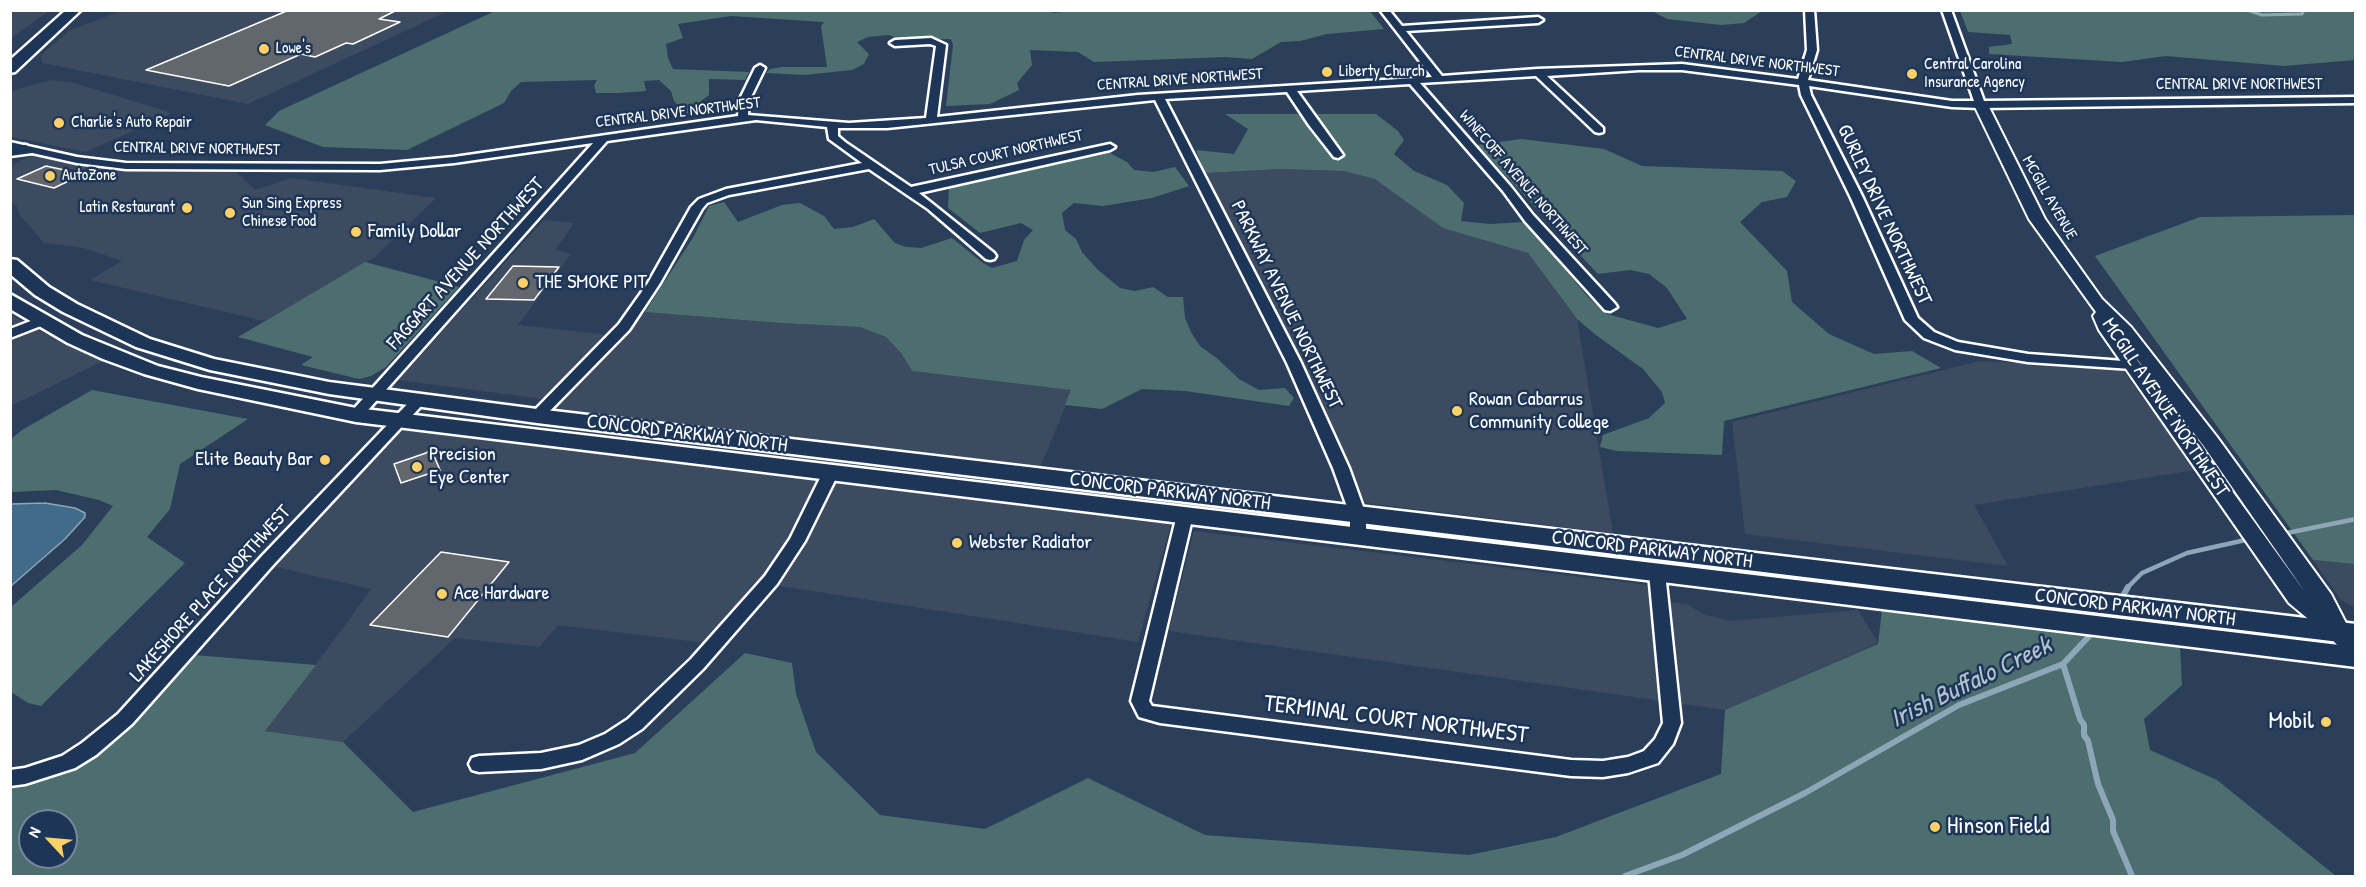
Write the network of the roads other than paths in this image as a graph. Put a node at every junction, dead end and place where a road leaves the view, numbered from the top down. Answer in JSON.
{"nodes":[{"id":1,"x":57,"y":10,"type":"edge"},
{"id":2,"x":75,"y":10,"type":"edge"},
{"id":3,"x":1384,"y":10,"type":"edge"},
{"id":4,"x":1809,"y":10,"type":"edge"},
{"id":5,"x":1946,"y":10,"type":"edge"},
{"id":6,"x":1538,"y":21,"type":"dead end"},
{"id":7,"x":1399,"y":29,"type":"junction"},
{"id":8,"x":24,"y":36,"type":"dead end"},
{"id":9,"x":895,"y":43,"type":"dead end"},
{"id":10,"x":760,"y":68,"type":"dead end"},
{"id":11,"x":10,"y":69,"type":"edge"},
{"id":12,"x":1537,"y":72,"type":"junction"},
{"id":13,"x":1438,"y":78,"type":"junction"},
{"id":14,"x":1412,"y":80,"type":"junction"},
{"id":15,"x":1803,"y":83,"type":"junction"},
{"id":16,"x":1290,"y":88,"type":"junction"},
{"id":17,"x":1159,"y":97,"type":"junction"},
{"id":18,"x":2355,"y":100,"type":"edge"},
{"id":19,"x":1980,"y":105,"type":"junction"},
{"id":20,"x":743,"y":118,"type":"junction"},
{"id":21,"x":931,"y":120,"type":"junction"},
{"id":22,"x":832,"y":124,"type":"junction"},
{"id":23,"x":1599,"y":130,"type":"dead end"},
{"id":24,"x":604,"y":138,"type":"junction"},
{"id":25,"x":1110,"y":147,"type":"dead end"},
{"id":26,"x":16,"y":149,"type":"edge"},
{"id":27,"x":1338,"y":155,"type":"dead end"},
{"id":28,"x":871,"y":165,"type":"junction"},
{"id":29,"x":910,"y":191,"type":"junction"},
{"id":30,"x":990,"y":256,"type":"dead end"},
{"id":31,"x":10,"y":264,"type":"edge"},
{"id":32,"x":10,"y":300,"type":"edge"},
{"id":33,"x":2096,"y":303,"type":"junction"},
{"id":34,"x":66,"y":306,"type":"junction"},
{"id":35,"x":1610,"y":307,"type":"dead end"},
{"id":36,"x":37,"y":318,"type":"junction"},
{"id":37,"x":10,"y":334,"type":"edge"},
{"id":38,"x":2132,"y":365,"type":"junction"},
{"id":39,"x":2144,"y":383,"type":"junction"},
{"id":40,"x":374,"y":395,"type":"junction"},
{"id":41,"x":418,"y":401,"type":"junction"},
{"id":42,"x":356,"y":415,"type":"junction"},
{"id":43,"x":537,"y":416,"type":"junction"},
{"id":44,"x":399,"y":421,"type":"junction"},
{"id":45,"x":769,"y":454,"type":"junction"},
{"id":46,"x":831,"y":472,"type":"junction"},
{"id":47,"x":2231,"y":473,"type":"junction"},
{"id":48,"x":1185,"y":515,"type":"junction"},
{"id":49,"x":1358,"y":526,"type":"junction"},
{"id":50,"x":1657,"y":573,"type":"junction"},
{"id":51,"x":1708,"y":579,"type":"junction"},
{"id":52,"x":1970,"y":588,"type":"junction"},
{"id":53,"x":2173,"y":624,"type":"junction"},
{"id":54,"x":2350,"y":639,"type":"edge"},
{"id":55,"x":2355,"y":657,"type":"edge"},
{"id":56,"x":478,"y":764,"type":"dead end"},
{"id":57,"x":10,"y":778,"type":"edge"}],
"edges":[{"from":1,"to":8,"type":"highway"},
{"from":2,"to":11,"type":"highway"},
{"from":3,"to":7,"type":"street"},
{"from":4,"to":15,"type":"street"},
{"from":5,"to":19,"type":"street"},
{"from":6,"to":7,"type":"street"},
{"from":7,"to":13,"type":"street"},
{"from":9,"to":21,"type":"street"},
{"from":10,"to":20,"type":"street"},
{"from":12,"to":13,"type":"street","name":"CENTRAL DRIVE NORTHWEST"},
{"from":12,"to":15,"type":"street","name":"CENTRAL DRIVE NORTHWEST"},
{"from":12,"to":23,"type":"street"},
{"from":13,"to":14,"type":"street","name":"CENTRAL DRIVE NORTHWEST"},
{"from":14,"to":16,"type":"street","name":"CENTRAL DRIVE NORTHWEST"},
{"from":14,"to":35,"type":"street","name":"WINECOFF AVENUE NORTHWEST"},
{"from":15,"to":19,"type":"street","name":"CENTRAL DRIVE NORTHWEST"},
{"from":15,"to":38,"type":"street","name":"GURLEY DRIVE NORTHWEST"},
{"from":16,"to":17,"type":"street","name":"CENTRAL DRIVE NORTHWEST"},
{"from":16,"to":27,"type":"street"},
{"from":17,"to":21,"type":"street","name":"CENTRAL DRIVE NORTHWEST"},
{"from":17,"to":49,"type":"street","name":"PARKWAY AVENUE NORTHWEST"},
{"from":18,"to":19,"type":"street","name":"CENTRAL DRIVE NORTHWEST"},
{"from":19,"to":33,"type":"main road","name":"MCGILL AVENUE"},
{"from":20,"to":22,"type":"street","name":"CENTRAL DRIVE NORTHWEST"},
{"from":20,"to":24,"type":"street","name":"CENTRAL DRIVE NORTHWEST"},
{"from":21,"to":22,"type":"street","name":"CENTRAL DRIVE NORTHWEST"},
{"from":22,"to":28,"type":"street"},
{"from":24,"to":26,"type":"street","name":"CENTRAL DRIVE NORTHWEST"},
{"from":24,"to":40,"type":"street","name":"FAGGART AVENUE NORTHWEST"},
{"from":25,"to":29,"type":"street","name":"TULSA COURT NORTHWEST"},
{"from":28,"to":29,"type":"street"},
{"from":28,"to":43,"type":"street"},
{"from":29,"to":30,"type":"street"},
{"from":31,"to":34,"type":"highway","name":"CONCORD PARKWAY NORTH"},
{"from":32,"to":36,"type":"highway","name":"CONCORD PARKWAY NORTH"},
{"from":33,"to":38,"type":"main road","name":"MCGILL AVENUE NORTHWEST"},
{"from":33,"to":47,"type":"main road","name":"MCGILL AVENUE NORTHWEST"},
{"from":34,"to":36,"type":"highway"},
{"from":34,"to":40,"type":"highway","name":"CONCORD PARKWAY NORTH"},
{"from":36,"to":37,"type":"street"},
{"from":36,"to":42,"type":"highway","name":"CONCORD PARKWAY NORTH"},
{"from":38,"to":39,"type":"main road","name":"MCGILL AVENUE NORTHWEST"},
{"from":39,"to":47,"type":"main road"},
{"from":39,"to":54,"type":"main road","name":"MCGILL AVENUE NORTHWEST"},
{"from":40,"to":41,"type":"highway","name":"CONCORD PARKWAY NORTH"},
{"from":40,"to":42,"type":"street","name":"FAGGART AVENUE NORTHWEST"},
{"from":41,"to":43,"type":"highway","name":"CONCORD PARKWAY NORTH"},
{"from":41,"to":44,"type":"street","name":"LAKESHORE PLACE NORTHWEST"},
{"from":42,"to":44,"type":"highway","name":"CONCORD PARKWAY NORTH"},
{"from":43,"to":45,"type":"highway","name":"CONCORD PARKWAY NORTH"},
{"from":44,"to":45,"type":"highway","name":"CONCORD PARKWAY NORTH"},
{"from":44,"to":57,"type":"street","name":"LAKESHORE PLACE NORTHWEST"},
{"from":45,"to":46,"type":"highway","name":"CONCORD PARKWAY NORTH"},
{"from":45,"to":49,"type":"highway","name":"CONCORD PARKWAY NORTH"},
{"from":46,"to":48,"type":"highway","name":"CONCORD PARKWAY NORTH"},
{"from":46,"to":56,"type":"street"},
{"from":47,"to":54,"type":"main road","name":"MCGILL AVENUE NORTHWEST"},
{"from":48,"to":49,"type":"highway","name":"CONCORD PARKWAY NORTH"},
{"from":48,"to":50,"type":"street","name":"TERMINAL COURT NORTHWEST"},
{"from":49,"to":50,"type":"highway","name":"CONCORD PARKWAY NORTH"},
{"from":49,"to":52,"type":"highway","name":"CONCORD PARKWAY NORTH"},
{"from":50,"to":51,"type":"highway","name":"CONCORD PARKWAY NORTH"},
{"from":51,"to":52,"type":"highway"},
{"from":51,"to":53,"type":"highway","name":"CONCORD PARKWAY NORTH"},
{"from":52,"to":53,"type":"highway","name":"CONCORD PARKWAY NORTH"},
{"from":53,"to":54,"type":"highway","name":"CONCORD PARKWAY NORTH"},
{"from":53,"to":55,"type":"highway","name":"CONCORD PARKWAY NORTH"}]}
